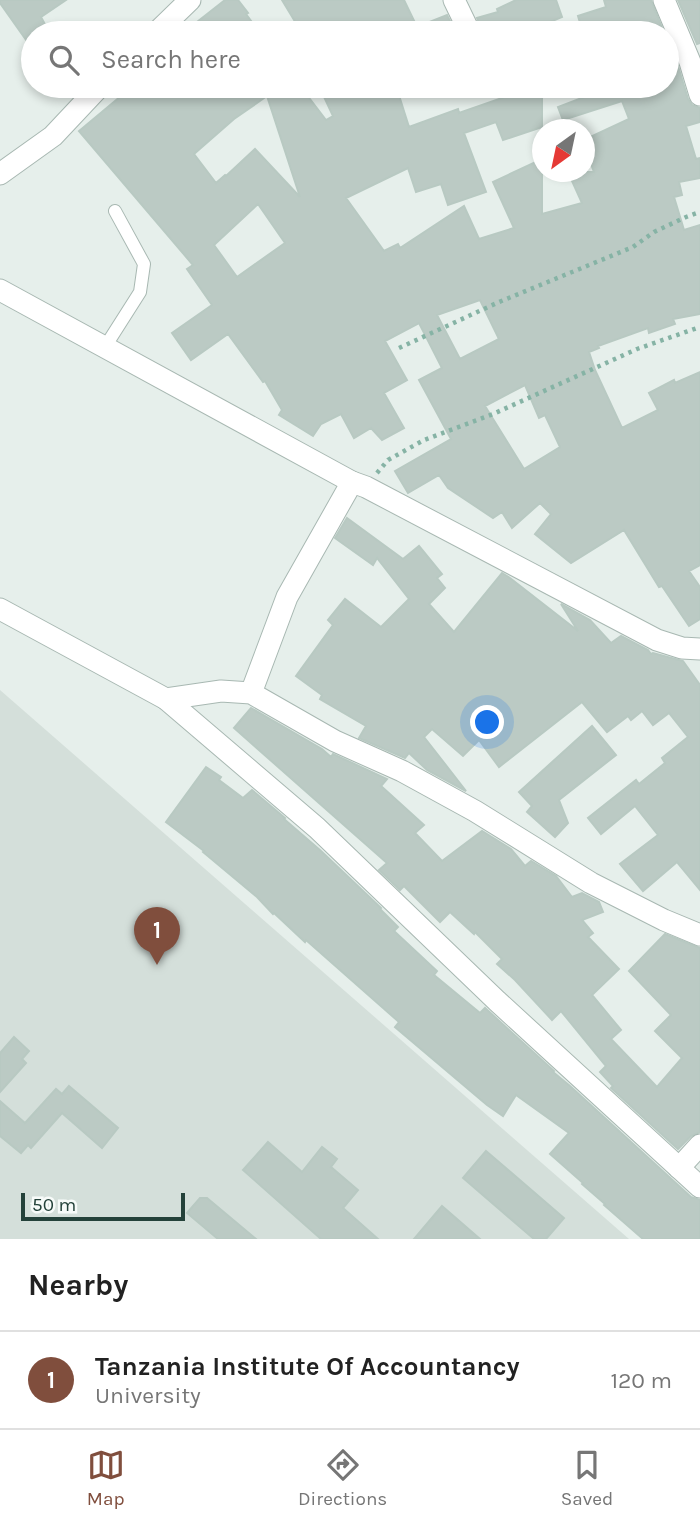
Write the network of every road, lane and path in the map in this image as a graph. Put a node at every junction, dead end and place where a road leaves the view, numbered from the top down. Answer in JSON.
{"nodes":[{"id":1,"x":190,"y":0,"type":"edge"},
{"id":2,"x":454,"y":0,"type":"edge"},
{"id":3,"x":664,"y":0,"type":"edge"},
{"id":4,"x":168,"y":21,"type":"edge"},
{"id":5,"x":464,"y":21,"type":"edge"},
{"id":6,"x":673,"y":21,"type":"edge"},
{"id":7,"x":679,"y":36,"type":"edge"},
{"id":8,"x":700,"y":95,"type":"edge"},
{"id":9,"x":89,"y":98,"type":"edge"},
{"id":10,"x":0,"y":174,"type":"edge"},
{"id":11,"x":115,"y":211,"type":"dead end"},
{"id":12,"x":700,"y":212,"type":"edge"},
{"id":13,"x":0,"y":290,"type":"edge"},
{"id":14,"x":700,"y":327,"type":"edge"},
{"id":15,"x":105,"y":347,"type":"junction"},
{"id":16,"x":399,"y":348,"type":"dead end"},
{"id":17,"x":359,"y":484,"type":"junction"},
{"id":18,"x":0,"y":609,"type":"edge"},
{"id":19,"x":700,"y":649,"type":"edge"},
{"id":20,"x":250,"y":693,"type":"junction"},
{"id":21,"x":166,"y":699,"type":"junction"},
{"id":22,"x":700,"y":935,"type":"edge"},
{"id":23,"x":700,"y":1145,"type":"edge"},
{"id":24,"x":679,"y":1168,"type":"junction"},
{"id":25,"x":700,"y":1187,"type":"edge"}],
"edges":[{"from":1,"to":4,"type":"street"},
{"from":2,"to":5,"type":"street"},
{"from":3,"to":6,"type":"street"},
{"from":7,"to":8,"type":"street"},
{"from":9,"to":10,"type":"street"},
{"from":11,"to":15,"type":"lane"},
{"from":12,"to":16,"type":"path"},
{"from":13,"to":15,"type":"street"},
{"from":14,"to":17,"type":"path"},
{"from":15,"to":17,"type":"street"},
{"from":17,"to":19,"type":"street"},
{"from":17,"to":20,"type":"street"},
{"from":18,"to":21,"type":"street"},
{"from":20,"to":21,"type":"street"},
{"from":20,"to":22,"type":"street"},
{"from":21,"to":24,"type":"street"},
{"from":23,"to":24,"type":"street"},
{"from":24,"to":25,"type":"street"}]}
